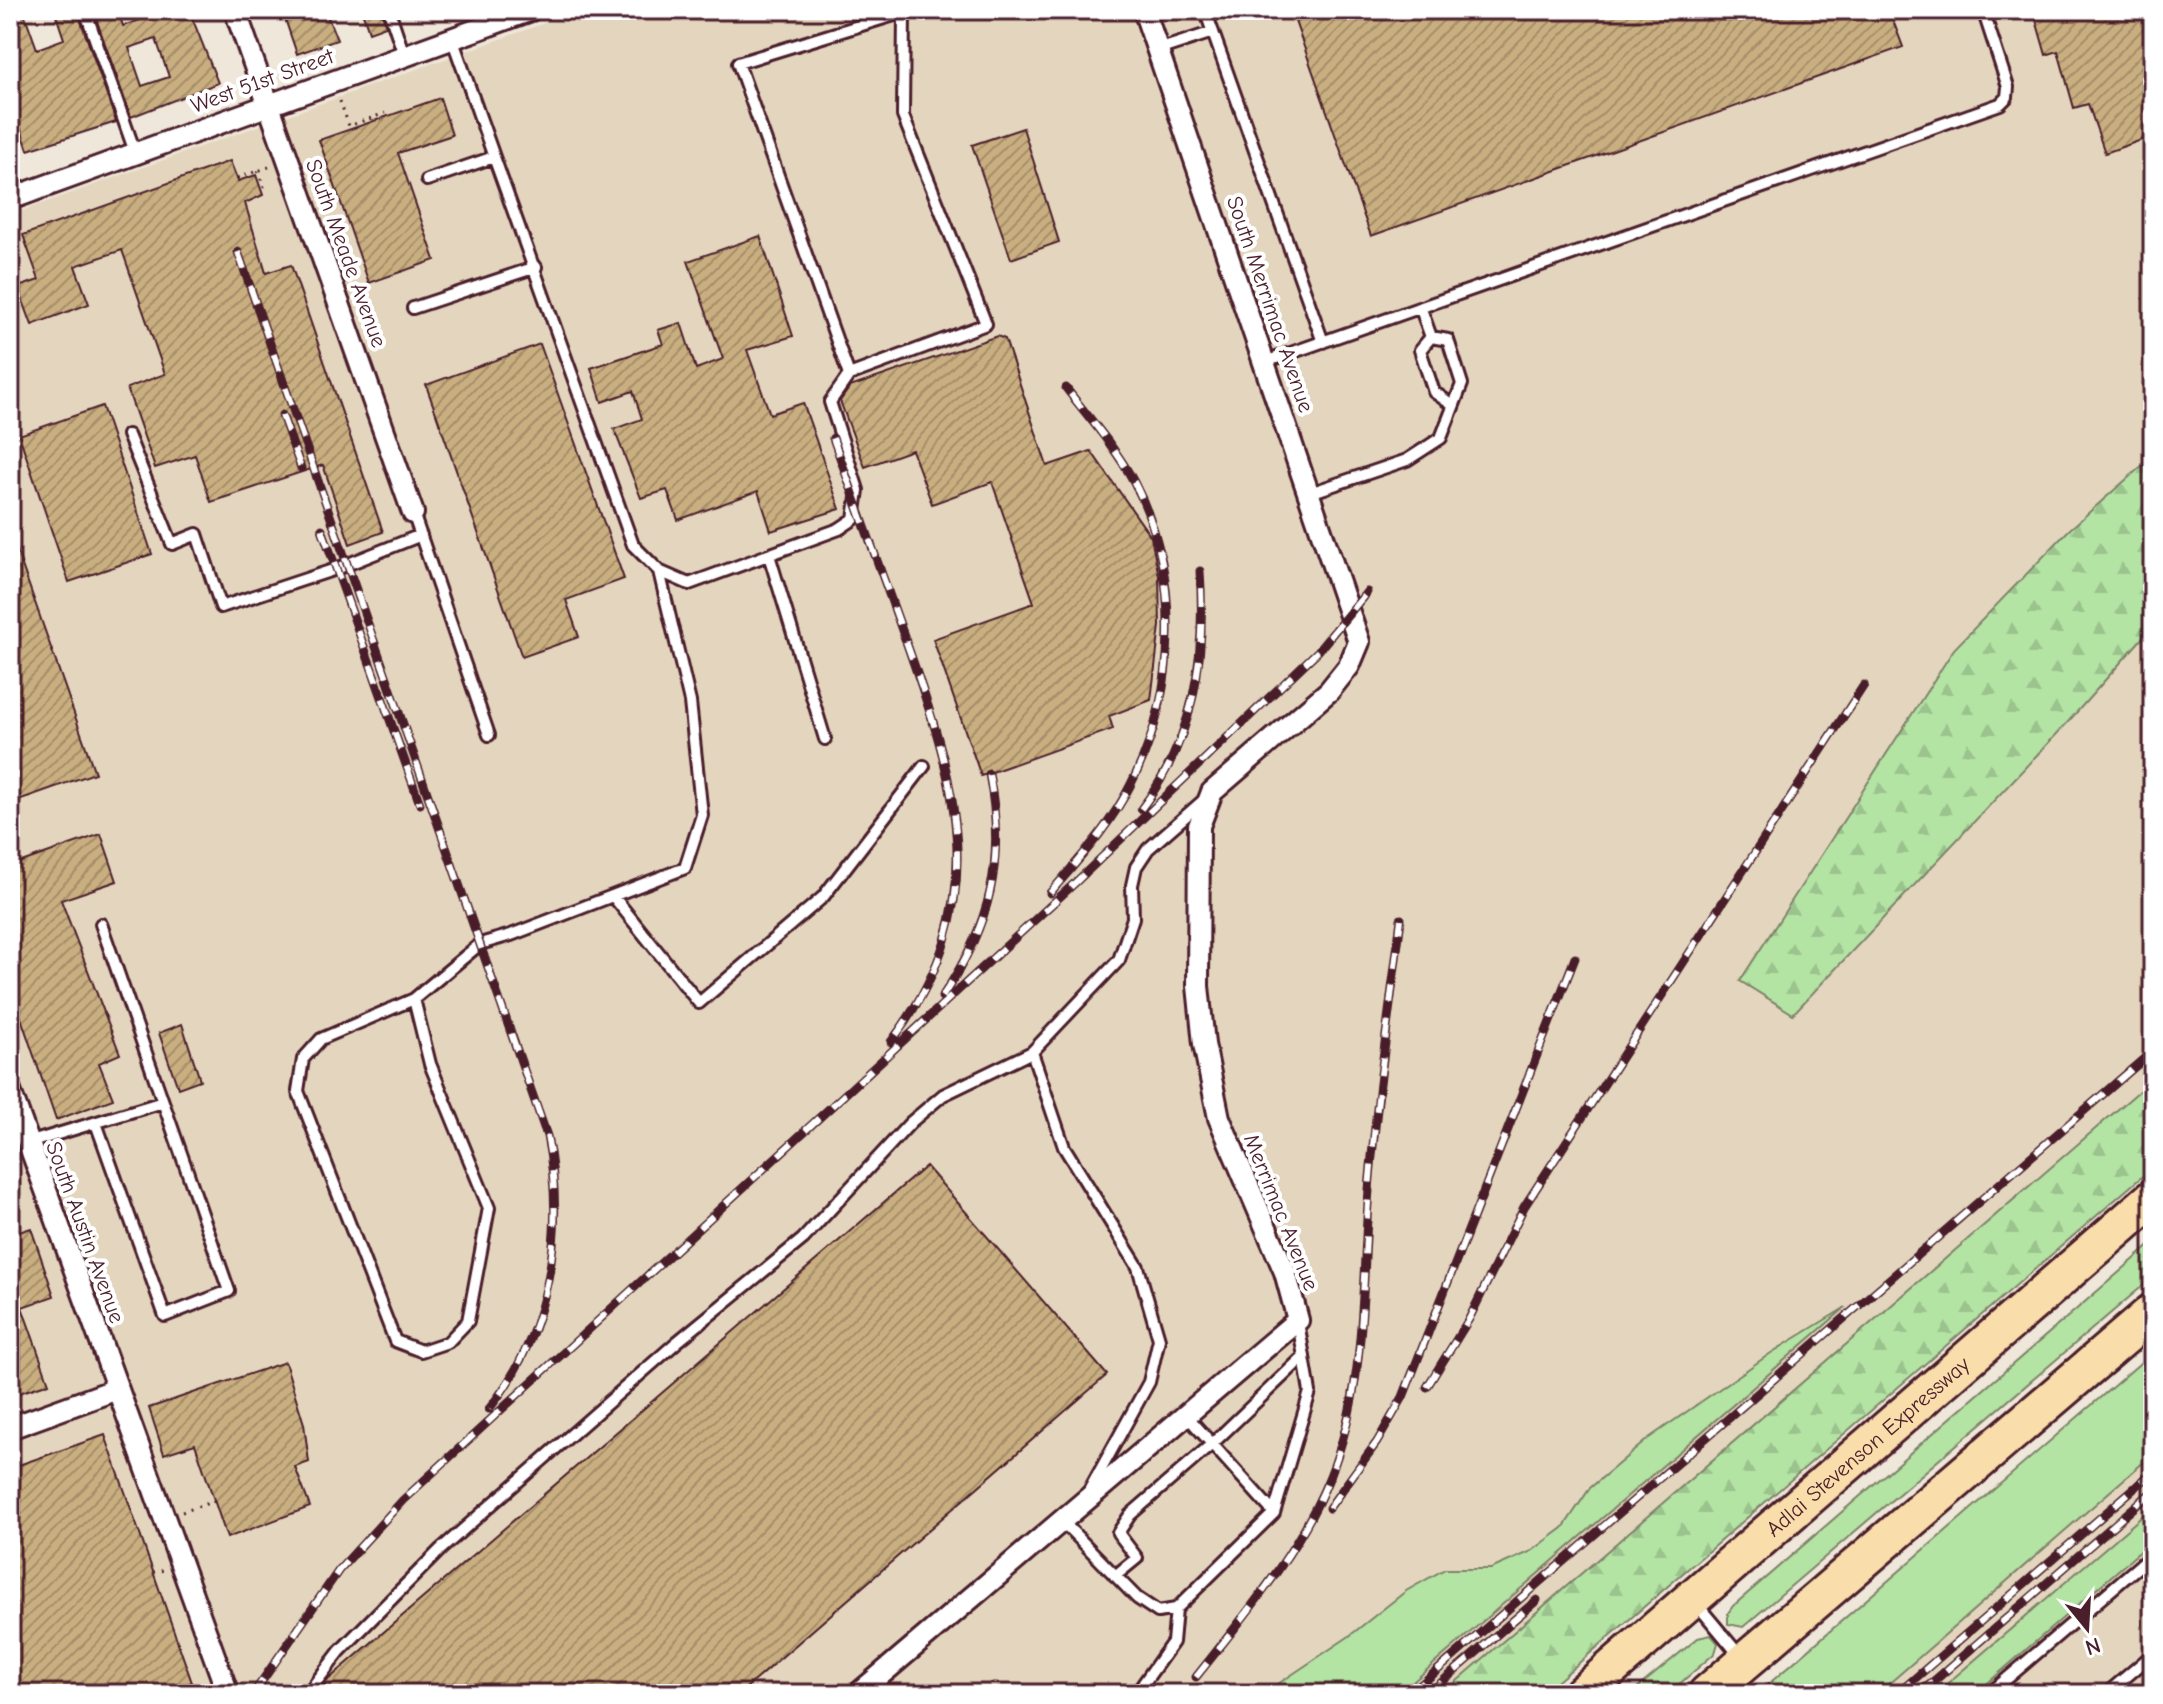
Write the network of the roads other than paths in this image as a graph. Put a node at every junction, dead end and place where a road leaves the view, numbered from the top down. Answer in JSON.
{"nodes":[{"id":1,"x":85,"y":10,"type":"edge"},
{"id":2,"x":235,"y":10,"type":"edge"},
{"id":3,"x":389,"y":10,"type":"edge"},
{"id":4,"x":531,"y":10,"type":"edge"},
{"id":5,"x":1144,"y":10,"type":"edge"},
{"id":6,"x":1205,"y":10,"type":"edge"},
{"id":7,"x":1983,"y":10,"type":"edge"},
{"id":8,"x":904,"y":11,"type":"edge"},
{"id":9,"x":1213,"y":32,"type":"junction"},
{"id":10,"x":452,"y":38,"type":"junction"},
{"id":11,"x":1158,"y":50,"type":"junction"},
{"id":12,"x":404,"y":55,"type":"junction"},
{"id":13,"x":268,"y":104,"type":"junction"},
{"id":14,"x":135,"y":152,"type":"junction"},
{"id":15,"x":494,"y":157,"type":"junction"},
{"id":16,"x":427,"y":180,"type":"dead end"},
{"id":17,"x":10,"y":199,"type":"edge"},
{"id":18,"x":536,"y":267,"type":"junction"},
{"id":19,"x":413,"y":308,"type":"dead end"},
{"id":20,"x":1421,"y":309,"type":"junction"},
{"id":21,"x":1431,"y":337,"type":"junction"},
{"id":22,"x":1323,"y":342,"type":"junction"},
{"id":23,"x":1265,"y":362,"type":"junction"},
{"id":24,"x":849,"y":375,"type":"junction"},
{"id":25,"x":1451,"y":404,"type":"junction"},
{"id":26,"x":128,"y":435,"type":"dead end"},
{"id":27,"x":1310,"y":493,"type":"junction"},
{"id":28,"x":413,"y":513,"type":"joint"},
{"id":29,"x":421,"y":535,"type":"junction"},
{"id":30,"x":769,"y":555,"type":"junction"},
{"id":31,"x":659,"y":571,"type":"junction"},
{"id":32,"x":489,"y":735,"type":"dead end"},
{"id":33,"x":825,"y":739,"type":"dead end"},
{"id":34,"x":924,"y":766,"type":"dead end"},
{"id":35,"x":1212,"y":792,"type":"junction"},
{"id":36,"x":613,"y":896,"type":"junction"},
{"id":37,"x":101,"y":924,"type":"dead end"},
{"id":38,"x":414,"y":999,"type":"junction"},
{"id":39,"x":1032,"y":1052,"type":"junction"},
{"id":40,"x":10,"y":1091,"type":"edge"},
{"id":41,"x":163,"y":1102,"type":"junction"},
{"id":42,"x":96,"y":1123,"type":"junction"},
{"id":43,"x":28,"y":1143,"type":"junction"},
{"id":44,"x":2153,"y":1198,"type":"edge"},
{"id":45,"x":2153,"y":1312,"type":"edge"},
{"id":46,"x":1298,"y":1320,"type":"junction"},
{"id":47,"x":1304,"y":1356,"type":"junction"},
{"id":48,"x":117,"y":1389,"type":"junction"},
{"id":49,"x":1186,"y":1415,"type":"junction"},
{"id":50,"x":10,"y":1428,"type":"edge"},
{"id":51,"x":1212,"y":1444,"type":"junction"},
{"id":52,"x":1082,"y":1502,"type":"junction"},
{"id":53,"x":1274,"y":1513,"type":"junction"},
{"id":54,"x":1061,"y":1520,"type":"junction"},
{"id":55,"x":2153,"y":1554,"type":"edge"},
{"id":56,"x":1115,"y":1576,"type":"junction"},
{"id":57,"x":1692,"y":1598,"type":"junction"},
{"id":58,"x":1176,"y":1609,"type":"junction"},
{"id":59,"x":2153,"y":1654,"type":"edge"},
{"id":60,"x":1745,"y":1662,"type":"junction"},
{"id":61,"x":228,"y":1694,"type":"edge"},
{"id":62,"x":307,"y":1694,"type":"edge"},
{"id":63,"x":858,"y":1694,"type":"edge"},
{"id":64,"x":1136,"y":1694,"type":"edge"},
{"id":65,"x":1582,"y":1694,"type":"edge"},
{"id":66,"x":1707,"y":1694,"type":"edge"},
{"id":67,"x":1989,"y":1694,"type":"edge"},
{"id":68,"x":2106,"y":1694,"type":"edge"}],
"edges":[{"from":1,"to":14,"type":"lane"},
{"from":2,"to":13,"type":"street","name":"South Meade Avenue"},
{"from":3,"to":12,"type":"lane"},
{"from":4,"to":10,"type":"street","name":"West 51st Street"},
{"from":5,"to":11,"type":"street","name":"South Merrimac Avenue"},
{"from":6,"to":9,"type":"lane"},
{"from":7,"to":20,"type":"lane"},
{"from":8,"to":24,"type":"lane"},
{"from":8,"to":24,"type":"lane"},
{"from":9,"to":11,"type":"lane"},
{"from":9,"to":22,"type":"lane"},
{"from":10,"to":12,"type":"street","name":"West 51st Street"},
{"from":10,"to":15,"type":"lane"},
{"from":11,"to":23,"type":"street","name":"South Merrimac Avenue"},
{"from":12,"to":13,"type":"street","name":"West 51st Street"},
{"from":13,"to":14,"type":"street","name":"West 51st Street"},
{"from":13,"to":28,"type":"street","name":"South Meade Avenue"},
{"from":14,"to":17,"type":"street","name":"West 51st Street"},
{"from":15,"to":16,"type":"lane"},
{"from":15,"to":18,"type":"lane"},
{"from":18,"to":19,"type":"lane"},
{"from":18,"to":31,"type":"lane"},
{"from":20,"to":21,"type":"lane"},
{"from":20,"to":22,"type":"lane"},
{"from":21,"to":25,"type":"lane"},
{"from":21,"to":25,"type":"lane"},
{"from":22,"to":23,"type":"lane"},
{"from":23,"to":27,"type":"street","name":"South Merrimac Avenue"},
{"from":24,"to":30,"type":"lane"},
{"from":25,"to":27,"type":"lane"},
{"from":26,"to":29,"type":"lane"},
{"from":27,"to":35,"type":"street","name":"South Merrimac Avenue"},
{"from":28,"to":29,"type":"lane"},
{"from":29,"to":32,"type":"lane"},
{"from":30,"to":31,"type":"lane"},
{"from":30,"to":33,"type":"lane"},
{"from":31,"to":36,"type":"lane"},
{"from":34,"to":36,"type":"lane"},
{"from":35,"to":39,"type":"lane"},
{"from":35,"to":46,"type":"street","name":"Merrimac Avenue"},
{"from":36,"to":38,"type":"lane"},
{"from":37,"to":41,"type":"lane"},
{"from":38,"to":38,"type":"lane"},
{"from":39,"to":52,"type":"lane"},
{"from":39,"to":62,"type":"lane"},
{"from":40,"to":43,"type":"street","name":"South Austin Avenue"},
{"from":41,"to":42,"type":"lane"},
{"from":41,"to":42,"type":"lane"},
{"from":42,"to":43,"type":"lane"},
{"from":43,"to":48,"type":"street","name":"South Austin Avenue"},
{"from":44,"to":57,"type":"highway","name":"Adlai Stevenson Expressway"},
{"from":45,"to":60,"type":"highway"},
{"from":46,"to":47,"type":"lane"},
{"from":46,"to":49,"type":"street","name":"Merrimac Avenue"},
{"from":47,"to":51,"type":"lane"},
{"from":47,"to":53,"type":"lane"},
{"from":48,"to":50,"type":"street"},
{"from":48,"to":61,"type":"street","name":"South Austin Avenue"},
{"from":49,"to":51,"type":"lane"},
{"from":49,"to":52,"type":"street","name":"Merrimac Avenue"},
{"from":51,"to":53,"type":"lane"},
{"from":51,"to":56,"type":"lane"},
{"from":52,"to":54,"type":"street","name":"Merrimac Avenue"},
{"from":53,"to":58,"type":"lane"},
{"from":54,"to":56,"type":"lane"},
{"from":54,"to":63,"type":"street","name":"Merrimac Avenue"},
{"from":55,"to":67,"type":"lane"},
{"from":56,"to":58,"type":"lane"},
{"from":57,"to":60,"type":"lane"},
{"from":57,"to":65,"type":"highway","name":"Adlai Stevenson Expressway"},
{"from":58,"to":64,"type":"lane"},
{"from":59,"to":68,"type":"lane"},
{"from":60,"to":66,"type":"highway"}]}
